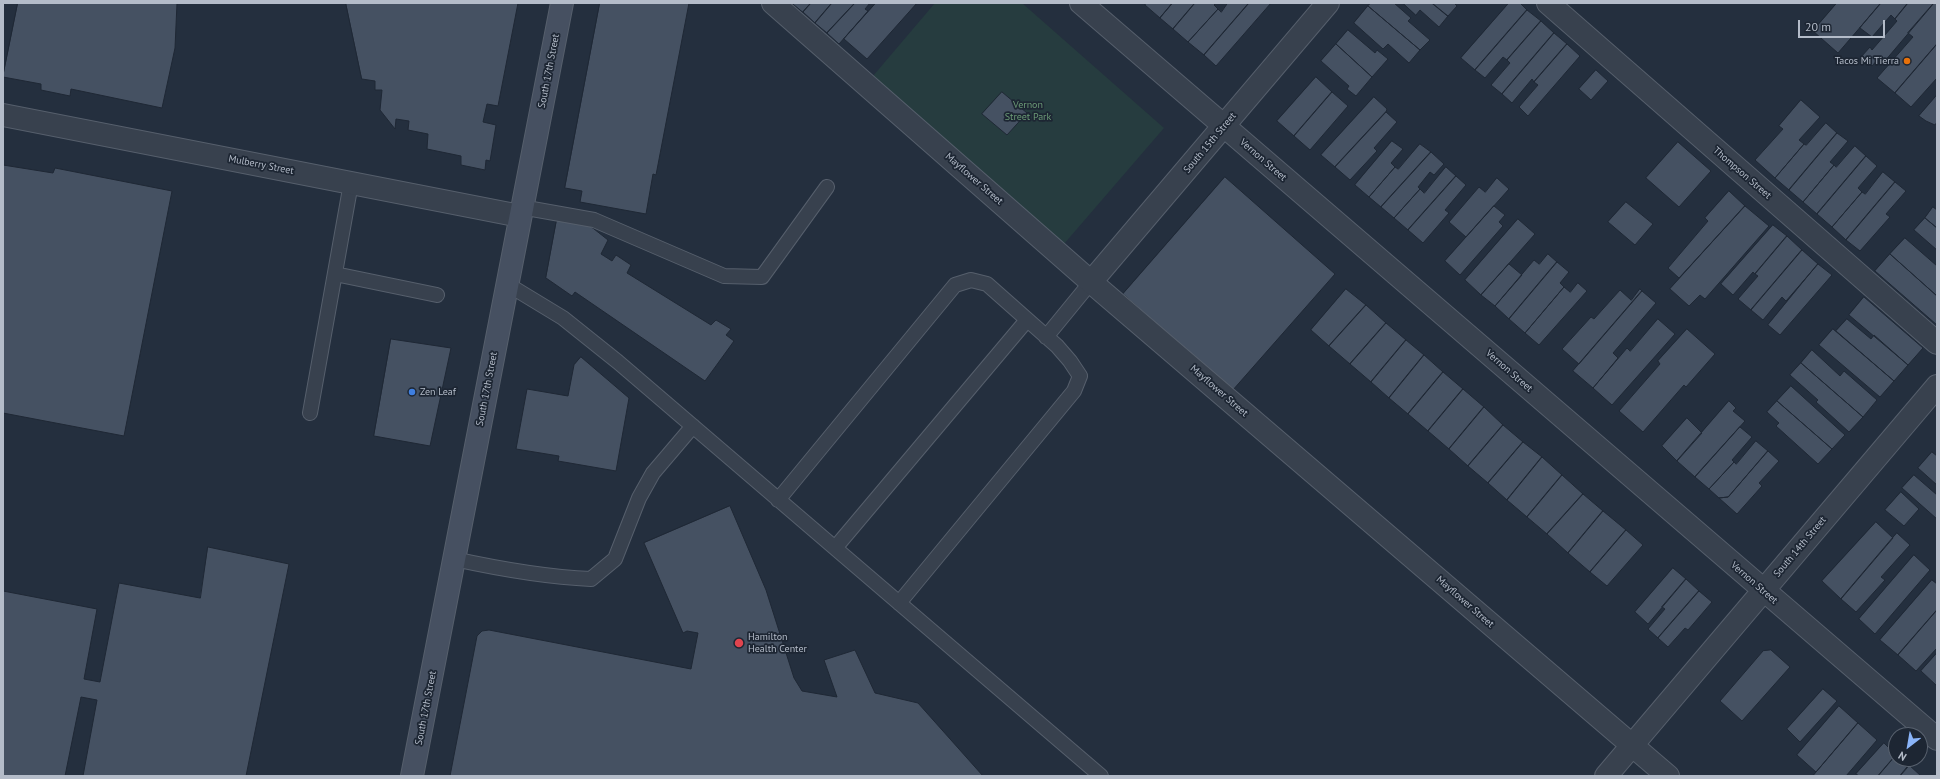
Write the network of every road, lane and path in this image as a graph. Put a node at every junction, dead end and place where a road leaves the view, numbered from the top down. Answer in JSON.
{"nodes":[{"id":1,"x":562,"y":3,"type":"edge"},
{"id":2,"x":773,"y":3,"type":"edge"},
{"id":3,"x":1081,"y":3,"type":"edge"},
{"id":4,"x":1328,"y":3,"type":"edge"},
{"id":5,"x":1548,"y":3,"type":"edge"},
{"id":6,"x":3,"y":115,"type":"edge"},
{"id":7,"x":1224,"y":126,"type":"junction"},
{"id":8,"x":351,"y":183,"type":"junction"},
{"id":9,"x":827,"y":187,"type":"dead end"},
{"id":10,"x":521,"y":211,"type":"junction"},
{"id":11,"x":335,"y":274,"type":"junction"},
{"id":12,"x":1091,"y":282,"type":"junction"},
{"id":13,"x":507,"y":284,"type":"junction"},
{"id":14,"x":437,"y":295,"type":"dead end"},
{"id":15,"x":1027,"y":320,"type":"junction"},
{"id":16,"x":1046,"y":337,"type":"junction"},
{"id":17,"x":1937,"y":343,"type":"edge"},
{"id":18,"x":1937,"y":386,"type":"edge"},
{"id":19,"x":310,"y":413,"type":"dead end"},
{"id":20,"x":693,"y":426,"type":"junction"},
{"id":21,"x":778,"y":500,"type":"junction"},
{"id":22,"x":835,"y":548,"type":"junction"},
{"id":23,"x":454,"y":559,"type":"junction"},
{"id":24,"x":1763,"y":590,"type":"junction"},
{"id":25,"x":899,"y":603,"type":"junction"},
{"id":26,"x":1937,"y":739,"type":"edge"},
{"id":27,"x":1632,"y":745,"type":"junction"},
{"id":28,"x":412,"y":776,"type":"edge"},
{"id":29,"x":1101,"y":776,"type":"edge"},
{"id":30,"x":1606,"y":776,"type":"edge"},
{"id":31,"x":1668,"y":776,"type":"edge"}],
"edges":[{"from":1,"to":10,"type":"main road","name":"South 17th Street"},
{"from":2,"to":12,"type":"street","name":"Mayflower Street"},
{"from":3,"to":7,"type":"street","name":"Vernon Street"},
{"from":4,"to":7,"type":"street","name":"South 15th Street"},
{"from":5,"to":17,"type":"street","name":"Thompson Street"},
{"from":6,"to":8,"type":"street","name":"Mulberry Street"},
{"from":7,"to":12,"type":"street","name":"South 15th Street"},
{"from":7,"to":24,"type":"street","name":"Vernon Street"},
{"from":8,"to":10,"type":"street","name":"Mulberry Street"},
{"from":8,"to":11,"type":"lane"},
{"from":9,"to":10,"type":"lane"},
{"from":10,"to":13,"type":"main road","name":"South 17th Street"},
{"from":11,"to":14,"type":"lane"},
{"from":11,"to":19,"type":"lane"},
{"from":12,"to":16,"type":"lane"},
{"from":12,"to":27,"type":"street","name":"Mayflower Street"},
{"from":13,"to":20,"type":"lane"},
{"from":13,"to":23,"type":"main road","name":"South 17th Street"},
{"from":15,"to":16,"type":"lane"},
{"from":15,"to":21,"type":"lane"},
{"from":15,"to":22,"type":"lane"},
{"from":16,"to":25,"type":"lane"},
{"from":18,"to":24,"type":"street","name":"South 14th Street"},
{"from":20,"to":21,"type":"lane"},
{"from":20,"to":23,"type":"lane"},
{"from":21,"to":22,"type":"lane"},
{"from":22,"to":25,"type":"lane"},
{"from":23,"to":28,"type":"main road","name":"South 17th Street"},
{"from":24,"to":26,"type":"street","name":"Vernon Street"},
{"from":24,"to":27,"type":"street","name":"South 14th Street"},
{"from":25,"to":29,"type":"lane"},
{"from":27,"to":30,"type":"street"},
{"from":27,"to":31,"type":"street","name":"Mayflower Street"}]}
